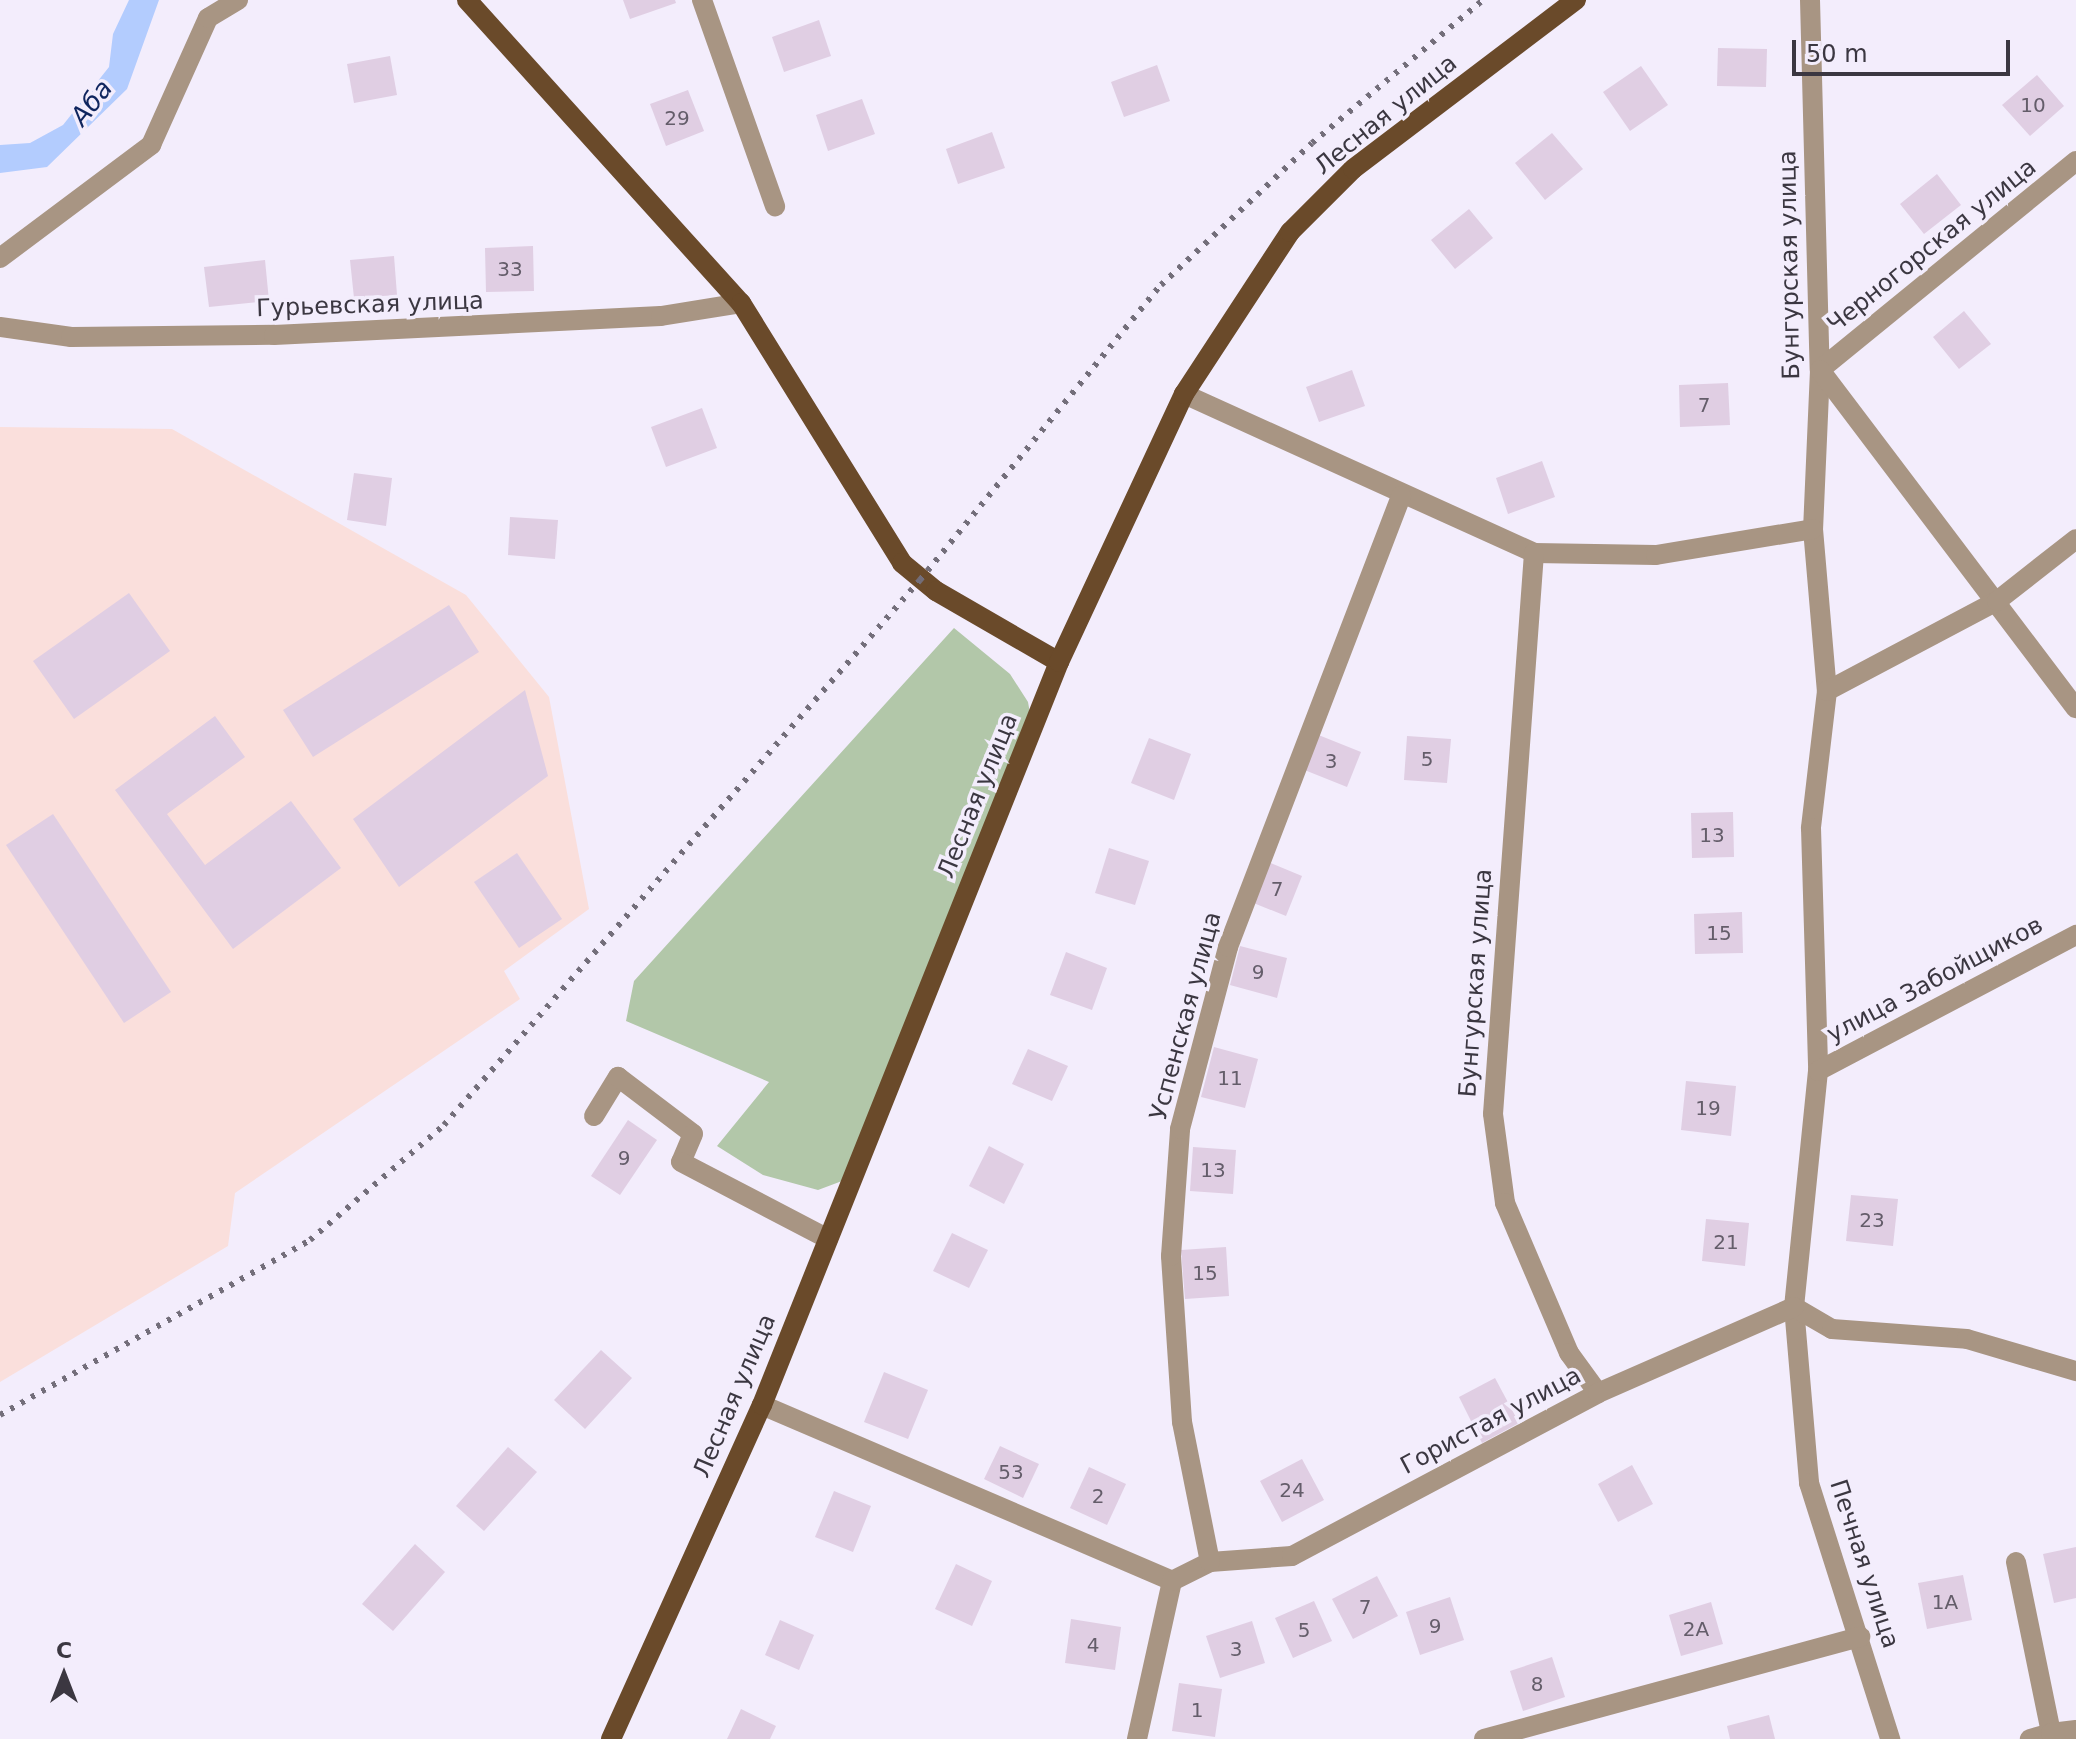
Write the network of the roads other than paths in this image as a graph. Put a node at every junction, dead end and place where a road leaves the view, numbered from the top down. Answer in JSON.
{"nodes":[{"id":1,"x":238,"y":0,"type":"edge"},
{"id":2,"x":467,"y":0,"type":"edge"},
{"id":3,"x":702,"y":0,"type":"edge"},
{"id":4,"x":1576,"y":0,"type":"edge"},
{"id":5,"x":1810,"y":0,"type":"edge"},
{"id":6,"x":2076,"y":161,"type":"edge"},
{"id":7,"x":775,"y":206,"type":"dead end"},
{"id":8,"x":0,"y":258,"type":"edge"},
{"id":9,"x":741,"y":303,"type":"junction"},
{"id":10,"x":0,"y":327,"type":"edge"},
{"id":11,"x":1820,"y":370,"type":"junction"},
{"id":12,"x":1184,"y":394,"type":"junction"},
{"id":13,"x":1401,"y":496,"type":"junction"},
{"id":14,"x":1813,"y":529,"type":"junction"},
{"id":15,"x":2076,"y":539,"type":"edge"},
{"id":16,"x":1534,"y":553,"type":"junction"},
{"id":17,"x":1997,"y":601,"type":"junction"},
{"id":18,"x":1059,"y":662,"type":"junction"},
{"id":19,"x":1827,"y":691,"type":"junction"},
{"id":20,"x":2076,"y":708,"type":"edge"},
{"id":21,"x":2076,"y":935,"type":"edge"},
{"id":22,"x":1818,"y":1071,"type":"junction"},
{"id":23,"x":594,"y":1116,"type":"dead end"},
{"id":24,"x":828,"y":1239,"type":"junction"},
{"id":25,"x":1794,"y":1307,"type":"junction"},
{"id":26,"x":2076,"y":1371,"type":"edge"},
{"id":27,"x":1598,"y":1393,"type":"junction"},
{"id":28,"x":762,"y":1405,"type":"junction"},
{"id":29,"x":1210,"y":1562,"type":"junction"},
{"id":30,"x":2016,"y":1562,"type":"dead end"},
{"id":31,"x":1172,"y":1581,"type":"junction"},
{"id":32,"x":1860,"y":1637,"type":"junction"},
{"id":33,"x":2076,"y":1730,"type":"edge"},
{"id":34,"x":2051,"y":1733,"type":"junction"},
{"id":35,"x":611,"y":1739,"type":"edge"},
{"id":36,"x":1137,"y":1739,"type":"edge"},
{"id":37,"x":1484,"y":1739,"type":"edge"},
{"id":38,"x":1890,"y":1739,"type":"edge"},
{"id":39,"x":2030,"y":1739,"type":"edge"}],
"edges":[{"from":1,"to":8,"type":"street"},
{"from":2,"to":9,"type":"main road"},
{"from":3,"to":7,"type":"street"},
{"from":4,"to":12,"type":"main road","name":"Лесная улица"},
{"from":5,"to":11,"type":"street","name":"Бунгурская улица"},
{"from":6,"to":11,"type":"street","name":"Черногорская улица"},
{"from":9,"to":10,"type":"street","name":"Гурьевская улица"},
{"from":9,"to":18,"type":"main road"},
{"from":11,"to":14,"type":"street","name":"Бунгурская улица"},
{"from":11,"to":17,"type":"street"},
{"from":12,"to":13,"type":"street"},
{"from":12,"to":18,"type":"main road","name":"Лесная улица"},
{"from":13,"to":16,"type":"street"},
{"from":13,"to":29,"type":"street","name":"Успенская улица"},
{"from":14,"to":16,"type":"street"},
{"from":14,"to":19,"type":"street","name":"Бунгурская улица"},
{"from":15,"to":17,"type":"street"},
{"from":16,"to":27,"type":"street","name":"Бунгурская улица"},
{"from":17,"to":19,"type":"street"},
{"from":17,"to":20,"type":"street"},
{"from":18,"to":24,"type":"main road","name":"Лесная улица"},
{"from":19,"to":22,"type":"street","name":"Бунгурская улица"},
{"from":21,"to":22,"type":"street","name":"улица Забойщиков"},
{"from":22,"to":25,"type":"street","name":"Бунгурская улица"},
{"from":23,"to":24,"type":"street"},
{"from":24,"to":28,"type":"main road","name":"Лесная улица"},
{"from":25,"to":26,"type":"street"},
{"from":25,"to":27,"type":"street","name":"Гористая улица"},
{"from":25,"to":32,"type":"street","name":"Печная улица"},
{"from":27,"to":29,"type":"street","name":"Гористая улица"},
{"from":28,"to":31,"type":"street"},
{"from":28,"to":35,"type":"main road","name":"Лесная улица"},
{"from":29,"to":31,"type":"street"},
{"from":30,"to":34,"type":"street"},
{"from":31,"to":36,"type":"street"},
{"from":32,"to":37,"type":"street"},
{"from":32,"to":38,"type":"street","name":"Печная улица"},
{"from":33,"to":34,"type":"street"},
{"from":34,"to":39,"type":"street"}]}
